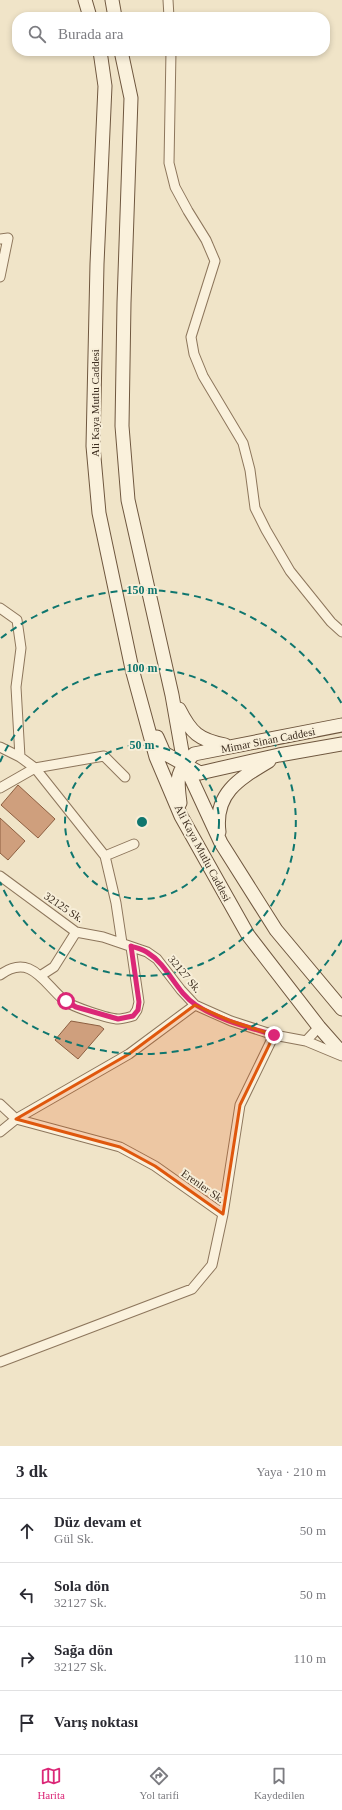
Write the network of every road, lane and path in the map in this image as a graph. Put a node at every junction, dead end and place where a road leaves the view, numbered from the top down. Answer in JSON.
{"nodes":[{"id":1,"x":85,"y":0,"type":"edge"},
{"id":2,"x":112,"y":0,"type":"edge"},
{"id":3,"x":168,"y":0,"type":"edge"},
{"id":4,"x":89,"y":12,"type":"edge"},
{"id":5,"x":114,"y":12,"type":"edge"},
{"id":6,"x":169,"y":12,"type":"edge"},
{"id":7,"x":101,"y":56,"type":"edge"},
{"id":8,"x":123,"y":56,"type":"edge"},
{"id":9,"x":171,"y":56,"type":"edge"},
{"id":10,"x":4,"y":238,"type":"edge"},
{"id":11,"x":0,"y":277,"type":"edge"},
{"id":12,"x":0,"y":608,"type":"edge"},
{"id":13,"x":342,"y":632,"type":"edge"},
{"id":14,"x":172,"y":695,"type":"junction"},
{"id":15,"x":141,"y":703,"type":"junction"},
{"id":16,"x":342,"y":726,"type":"edge"},
{"id":17,"x":342,"y":744,"type":"edge"},
{"id":18,"x":233,"y":746,"type":"junction"},
{"id":19,"x":0,"y":747,"type":"edge"},
{"id":20,"x":279,"y":755,"type":"junction"},
{"id":21,"x":20,"y":757,"type":"junction"},
{"id":22,"x":184,"y":763,"type":"junction"},
{"id":23,"x":35,"y":768,"type":"junction"},
{"id":24,"x":125,"y":776,"type":"dead end"},
{"id":25,"x":0,"y":788,"type":"edge"},
{"id":26,"x":181,"y":816,"type":"junction"},
{"id":27,"x":221,"y":843,"type":"junction"},
{"id":28,"x":134,"y":844,"type":"dead end"},
{"id":29,"x":105,"y":856,"type":"junction"},
{"id":30,"x":0,"y":876,"type":"edge"},
{"id":31,"x":76,"y":932,"type":"junction"},
{"id":32,"x":126,"y":945,"type":"junction"},
{"id":33,"x":0,"y":975,"type":"edge"},
{"id":34,"x":40,"y":976,"type":"junction"},
{"id":35,"x":195,"y":1005,"type":"junction"},
{"id":36,"x":342,"y":1009,"type":"edge"},
{"id":37,"x":319,"y":1027,"type":"junction"},
{"id":38,"x":274,"y":1035,"type":"junction"},
{"id":39,"x":306,"y":1041,"type":"junction"},
{"id":40,"x":342,"y":1053,"type":"edge"},
{"id":41,"x":342,"y":1056,"type":"edge"},
{"id":42,"x":0,"y":1104,"type":"edge"},
{"id":43,"x":16,"y":1119,"type":"junction"},
{"id":44,"x":0,"y":1132,"type":"edge"},
{"id":45,"x":223,"y":1214,"type":"junction"},
{"id":46,"x":0,"y":1362,"type":"edge"}],
"edges":[{"from":1,"to":4,"type":"main road"},
{"from":2,"to":5,"type":"main road"},
{"from":3,"to":6,"type":"street"},
{"from":7,"to":15,"type":"main road","name":"Ali Kaya Mutlu Caddesi"},
{"from":8,"to":14,"type":"main road","name":"Ali Kaya Mutlu Caddesi"},
{"from":9,"to":13,"type":"street"},
{"from":10,"to":11,"type":"street"},
{"from":12,"to":21,"type":"street"},
{"from":14,"to":18,"type":"main road"},
{"from":14,"to":22,"type":"main road","name":"Ali Kaya Mutlu Caddesi"},
{"from":15,"to":22,"type":"main road","name":"Mimar Sinan Caddesi"},
{"from":15,"to":26,"type":"main road","name":"Ali Kaya Mutlu Caddesi"},
{"from":16,"to":18,"type":"main road","name":"Mimar Sinan Caddesi"},
{"from":17,"to":20,"type":"main road","name":"Mimar Sinan Caddesi"},
{"from":18,"to":22,"type":"main road","name":"Mimar Sinan Caddesi"},
{"from":19,"to":21,"type":"street"},
{"from":20,"to":22,"type":"main road","name":"Mimar Sinan Caddesi"},
{"from":20,"to":27,"type":"main road"},
{"from":21,"to":23,"type":"street"},
{"from":22,"to":26,"type":"main road"},
{"from":22,"to":27,"type":"main road","name":"Ali Kaya Mutlu Caddesi"},
{"from":23,"to":24,"type":"street"},
{"from":23,"to":25,"type":"street"},
{"from":23,"to":29,"type":"street"},
{"from":26,"to":37,"type":"main road","name":"Ali Kaya Mutlu Caddesi"},
{"from":27,"to":36,"type":"main road","name":"Ali Kaya Mutlu Caddesi"},
{"from":28,"to":29,"type":"street"},
{"from":29,"to":32,"type":"street"},
{"from":30,"to":31,"type":"street","name":"32125 Sk."},
{"from":31,"to":32,"type":"street","name":"32125 Sk."},
{"from":31,"to":34,"type":"street"},
{"from":32,"to":34,"type":"street"},
{"from":32,"to":35,"type":"street","name":"32127 Sk."},
{"from":33,"to":34,"type":"street"},
{"from":35,"to":38,"type":"street","name":"32127 Sk."},
{"from":35,"to":43,"type":"street"},
{"from":37,"to":39,"type":"street"},
{"from":37,"to":40,"type":"main road","name":"Ali Kaya Mutlu Caddesi"},
{"from":38,"to":39,"type":"street","name":"32127 Sk."},
{"from":38,"to":45,"type":"street","name":"Erenler Sk."},
{"from":39,"to":41,"type":"street","name":"32127 Sk."},
{"from":42,"to":43,"type":"street","name":"Erenler Sk."},
{"from":43,"to":44,"type":"street"},
{"from":43,"to":45,"type":"street","name":"Erenler Sk."},
{"from":45,"to":46,"type":"street"}]}
